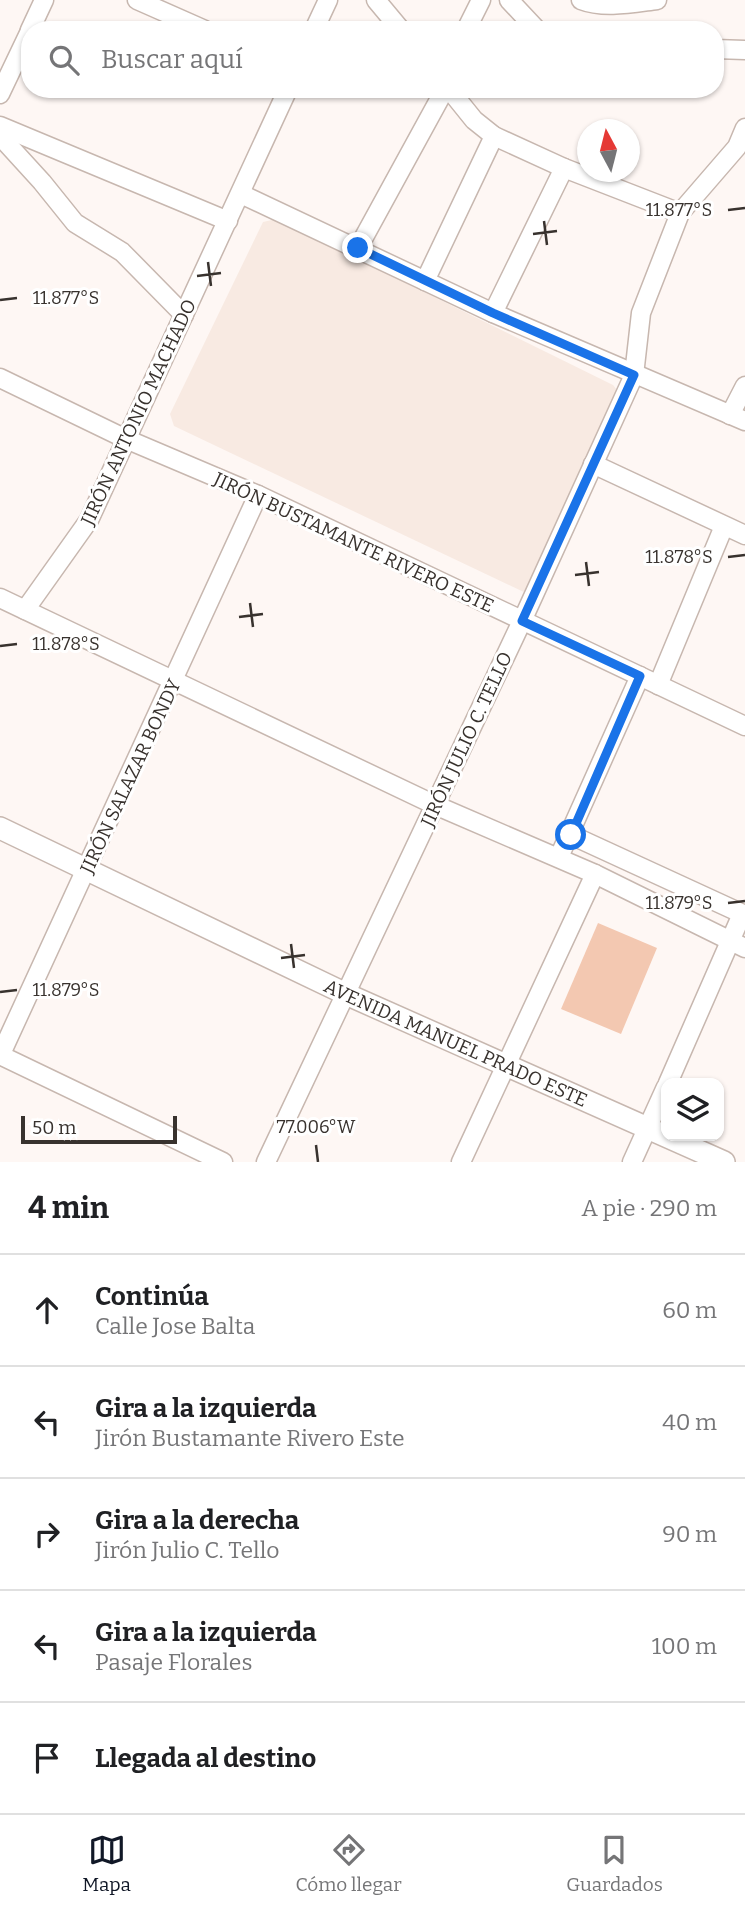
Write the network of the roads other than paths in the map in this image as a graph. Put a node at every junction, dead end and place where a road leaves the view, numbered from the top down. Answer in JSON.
{"nodes":[{"id":1,"x":44,"y":0,"type":"edge"},
{"id":2,"x":137,"y":0,"type":"edge"},
{"id":3,"x":328,"y":0,"type":"edge"},
{"id":4,"x":376,"y":0,"type":"edge"},
{"id":5,"x":481,"y":0,"type":"edge"},
{"id":6,"x":509,"y":0,"type":"edge"},
{"id":7,"x":581,"y":0,"type":"edge"},
{"id":8,"x":657,"y":0,"type":"edge"},
{"id":9,"x":34,"y":21,"type":"edge"},
{"id":10,"x":185,"y":21,"type":"edge"},
{"id":11,"x":318,"y":21,"type":"edge"},
{"id":12,"x":394,"y":21,"type":"edge"},
{"id":13,"x":470,"y":21,"type":"edge"},
{"id":14,"x":529,"y":21,"type":"edge"},
{"id":15,"x":21,"y":49,"type":"edge"},
{"id":16,"x":724,"y":49,"type":"edge"},
{"id":17,"x":745,"y":50,"type":"edge"},
{"id":18,"x":0,"y":94,"type":"edge"},
{"id":19,"x":284,"y":98,"type":"edge"},
{"id":20,"x":442,"y":98,"type":"edge"},
{"id":21,"x":455,"y":98,"type":"edge"},
{"id":22,"x":0,"y":126,"type":"edge"},
{"id":23,"x":745,"y":128,"type":"edge"},
{"id":24,"x":0,"y":136,"type":"edge"},
{"id":25,"x":495,"y":136,"type":"junction"},
{"id":26,"x":564,"y":169,"type":"junction"},
{"id":27,"x":241,"y":194,"type":"junction"},
{"id":28,"x":680,"y":213,"type":"junction"},
{"id":29,"x":228,"y":221,"type":"junction"},
{"id":30,"x":358,"y":248,"type":"junction"},
{"id":31,"x":425,"y":281,"type":"junction"},
{"id":32,"x":493,"y":313,"type":"junction"},
{"id":33,"x":184,"y":315,"type":"junction"},
{"id":34,"x":634,"y":375,"type":"junction"},
{"id":35,"x":0,"y":378,"type":"edge"},
{"id":36,"x":745,"y":386,"type":"edge"},
{"id":37,"x":738,"y":418,"type":"edge"},
{"id":38,"x":126,"y":439,"type":"junction"},
{"id":39,"x":593,"y":464,"type":"junction"},
{"id":40,"x":258,"y":495,"type":"junction"},
{"id":41,"x":724,"y":526,"type":"junction"},
{"id":42,"x":745,"y":535,"type":"edge"},
{"id":43,"x":0,"y":598,"type":"edge"},
{"id":44,"x":25,"y":610,"type":"junction"},
{"id":45,"x":522,"y":621,"type":"junction"},
{"id":46,"x":640,"y":676,"type":"junction"},
{"id":47,"x":173,"y":682,"type":"junction"},
{"id":48,"x":658,"y":685,"type":"junction"},
{"id":49,"x":745,"y":726,"type":"edge"},
{"id":50,"x":435,"y":806,"type":"junction"},
{"id":51,"x":0,"y":828,"type":"edge"},
{"id":52,"x":571,"y":835,"type":"junction"},
{"id":53,"x":559,"y":857,"type":"junction"},
{"id":54,"x":87,"y":870,"type":"junction"},
{"id":55,"x":595,"y":873,"type":"junction"},
{"id":56,"x":744,"y":915,"type":"edge"},
{"id":57,"x":738,"y":944,"type":"edge"},
{"id":58,"x":346,"y":994,"type":"junction"},
{"id":59,"x":0,"y":1055,"type":"edge"},
{"id":60,"x":506,"y":1065,"type":"junction"},
{"id":61,"x":671,"y":1078,"type":"edge"},
{"id":62,"x":661,"y":1099,"type":"edge"},
{"id":63,"x":648,"y":1128,"type":"junction"},
{"id":64,"x":223,"y":1162,"type":"edge"},
{"id":65,"x":266,"y":1162,"type":"edge"},
{"id":66,"x":461,"y":1162,"type":"edge"},
{"id":67,"x":632,"y":1162,"type":"edge"},
{"id":68,"x":724,"y":1162,"type":"edge"}],
"edges":[{"from":1,"to":9,"type":"street"},
{"from":2,"to":10,"type":"street"},
{"from":3,"to":11,"type":"street"},
{"from":4,"to":12,"type":"street"},
{"from":5,"to":13,"type":"street"},
{"from":6,"to":14,"type":"street"},
{"from":7,"to":8,"type":"street"},
{"from":15,"to":18,"type":"street"},
{"from":16,"to":17,"type":"street"},
{"from":19,"to":27,"type":"street","name":"JIRÓN ANTONIO MACHADO"},
{"from":20,"to":30,"type":"street"},
{"from":21,"to":25,"type":"street"},
{"from":22,"to":29,"type":"street"},
{"from":23,"to":28,"type":"street","name":"JIRÓN JULIO C. TELLO"},
{"from":24,"to":33,"type":"street"},
{"from":25,"to":26,"type":"street"},
{"from":25,"to":31,"type":"street"},
{"from":26,"to":28,"type":"street"},
{"from":26,"to":32,"type":"street"},
{"from":27,"to":29,"type":"street","name":"JIRÓN ANTONIO MACHADO"},
{"from":27,"to":30,"type":"street"},
{"from":28,"to":34,"type":"street","name":"JIRÓN JULIO C. TELLO"},
{"from":29,"to":33,"type":"street","name":"JIRÓN ANTONIO MACHADO"},
{"from":30,"to":31,"type":"street"},
{"from":31,"to":32,"type":"street"},
{"from":32,"to":34,"type":"street"},
{"from":33,"to":38,"type":"street","name":"JIRÓN ANTONIO MACHADO"},
{"from":34,"to":37,"type":"street"},
{"from":34,"to":39,"type":"street","name":"JIRÓN JULIO C. TELLO"},
{"from":35,"to":38,"type":"street","name":"JIRÓN BUSTAMANTE RIVERO ESTE"},
{"from":36,"to":37,"type":"street"},
{"from":38,"to":40,"type":"street","name":"JIRÓN BUSTAMANTE RIVERO ESTE"},
{"from":38,"to":44,"type":"street","name":"JIRÓN ANTONIO MACHADO"},
{"from":39,"to":41,"type":"street"},
{"from":39,"to":45,"type":"street","name":"JIRÓN JULIO C. TELLO"},
{"from":40,"to":45,"type":"street","name":"JIRÓN BUSTAMANTE RIVERO ESTE"},
{"from":40,"to":47,"type":"street","name":"JIRÓN SALAZAR BONDY"},
{"from":41,"to":42,"type":"street"},
{"from":41,"to":48,"type":"street"},
{"from":43,"to":44,"type":"street"},
{"from":44,"to":47,"type":"street"},
{"from":45,"to":46,"type":"street","name":"JIRÓN BUSTAMANTE RIVERO ESTE"},
{"from":45,"to":50,"type":"street","name":"JIRÓN JULIO C. TELLO"},
{"from":46,"to":48,"type":"street","name":"JIRÓN BUSTAMANTE RIVERO ESTE"},
{"from":46,"to":52,"type":"street"},
{"from":47,"to":50,"type":"street"},
{"from":47,"to":54,"type":"street","name":"JIRÓN SALAZAR BONDY"},
{"from":48,"to":49,"type":"street","name":"JIRÓN BUSTAMANTE RIVERO ESTE"},
{"from":50,"to":53,"type":"street"},
{"from":50,"to":58,"type":"street","name":"JIRÓN JULIO C. TELLO"},
{"from":51,"to":54,"type":"street","name":"AVENIDA MANUEL PRADO ESTE"},
{"from":52,"to":53,"type":"street"},
{"from":52,"to":56,"type":"street"},
{"from":53,"to":55,"type":"street"},
{"from":54,"to":58,"type":"street","name":"AVENIDA MANUEL PRADO ESTE"},
{"from":54,"to":59,"type":"street","name":"JIRÓN SALAZAR BONDY"},
{"from":55,"to":57,"type":"street"},
{"from":55,"to":60,"type":"street"},
{"from":56,"to":57,"type":"street"},
{"from":57,"to":61,"type":"street"},
{"from":58,"to":60,"type":"street","name":"AVENIDA MANUEL PRADO ESTE"},
{"from":58,"to":65,"type":"street","name":"JIRÓN JULIO C. TELLO"},
{"from":59,"to":64,"type":"street"},
{"from":60,"to":63,"type":"street","name":"AVENIDA MANUEL PRADO ESTE"},
{"from":60,"to":66,"type":"street"},
{"from":62,"to":63,"type":"street"},
{"from":63,"to":67,"type":"street"},
{"from":63,"to":68,"type":"street","name":"AVENIDA MANUEL PRADO ESTE"}]}
